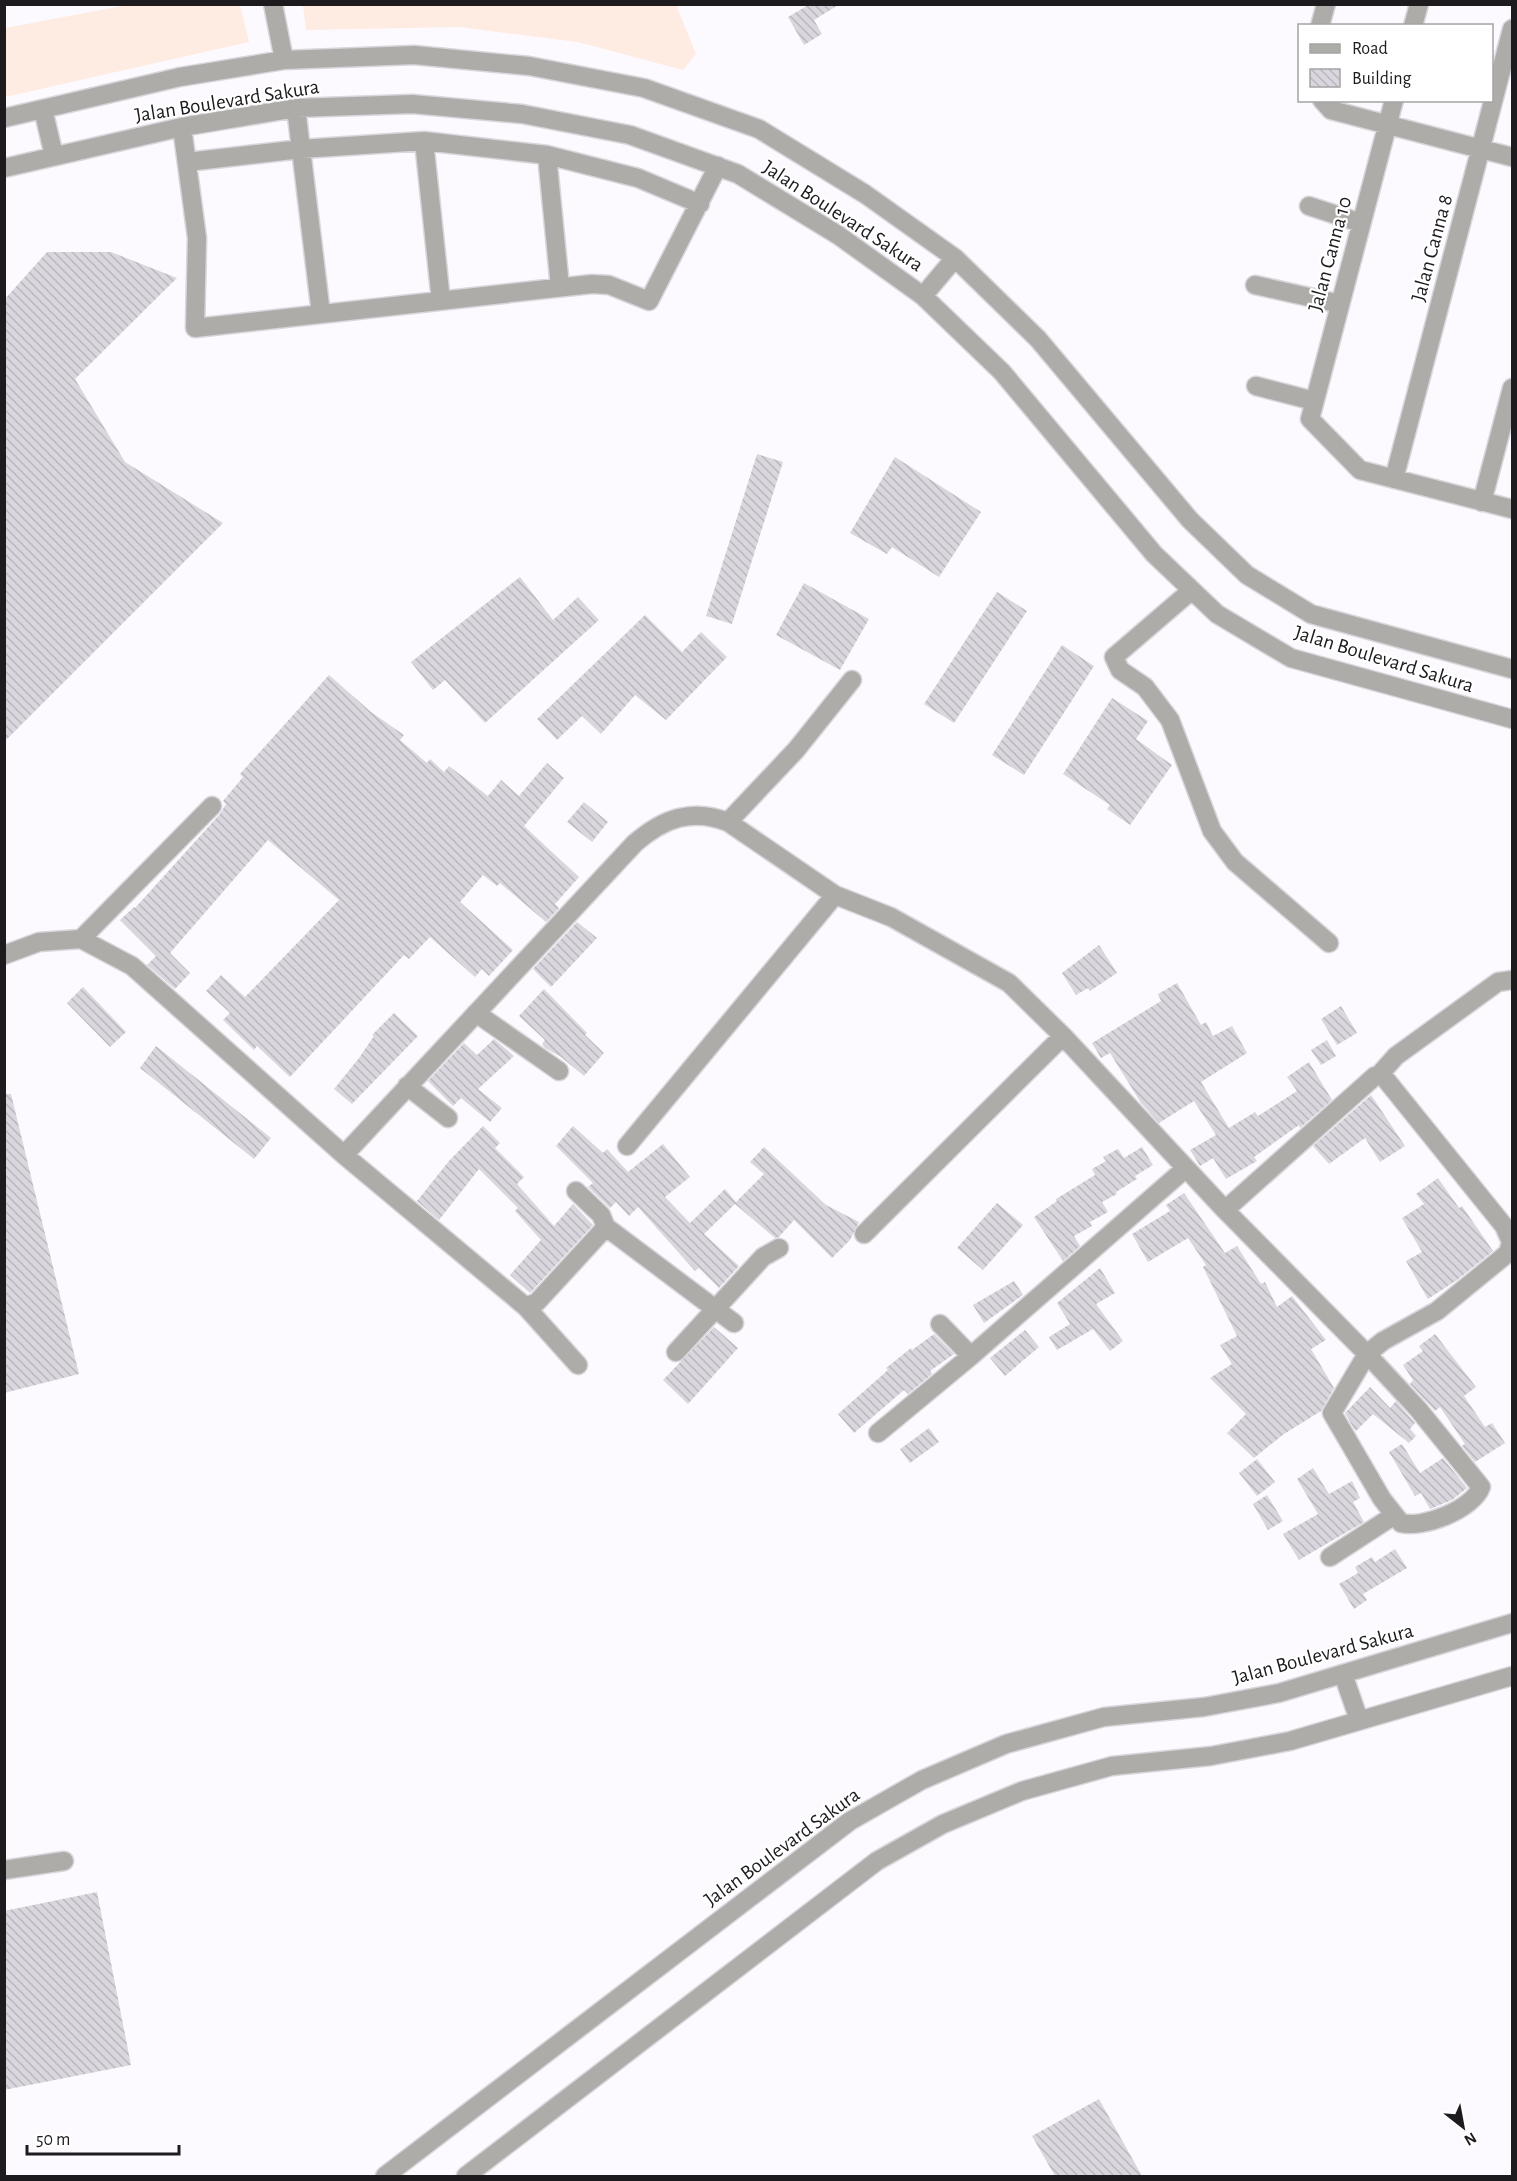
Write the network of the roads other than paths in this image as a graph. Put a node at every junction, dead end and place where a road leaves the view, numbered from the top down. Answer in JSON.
{"nodes":[{"id":1,"x":273,"y":4,"type":"edge"},
{"id":2,"x":1326,"y":4,"type":"edge"},
{"id":3,"x":1419,"y":4,"type":"edge"},
{"id":4,"x":1321,"y":24,"type":"edge"},
{"id":5,"x":1414,"y":24,"type":"edge"},
{"id":6,"x":1512,"y":29,"type":"edge"},
{"id":7,"x":284,"y":60,"type":"junction"},
{"id":8,"x":1324,"y":102,"type":"edge"},
{"id":9,"x":1393,"y":102,"type":"edge"},
{"id":10,"x":296,"y":108,"type":"junction"},
{"id":11,"x":43,"y":109,"type":"junction"},
{"id":12,"x":4,"y":118,"type":"edge"},
{"id":13,"x":1387,"y":125,"type":"junction"},
{"id":14,"x":182,"y":127,"type":"junction"},
{"id":15,"x":424,"y":141,"type":"junction"},
{"id":16,"x":301,"y":149,"type":"junction"},
{"id":17,"x":1481,"y":149,"type":"junction"},
{"id":18,"x":547,"y":155,"type":"junction"},
{"id":19,"x":54,"y":156,"type":"junction"},
{"id":20,"x":1512,"y":157,"type":"edge"},
{"id":21,"x":188,"y":162,"type":"junction"},
{"id":22,"x":718,"y":166,"type":"junction"},
{"id":23,"x":4,"y":168,"type":"edge"},
{"id":24,"x":699,"y":204,"type":"junction"},
{"id":25,"x":1309,"y":206,"type":"dead end"},
{"id":26,"x":1361,"y":223,"type":"junction"},
{"id":27,"x":955,"y":258,"type":"junction"},
{"id":28,"x":1255,"y":285,"type":"dead end"},
{"id":29,"x":560,"y":288,"type":"junction"},
{"id":30,"x":923,"y":296,"type":"junction"},
{"id":31,"x":441,"y":301,"type":"junction"},
{"id":32,"x":1340,"y":304,"type":"junction"},
{"id":33,"x":321,"y":314,"type":"junction"},
{"id":34,"x":1256,"y":386,"type":"dead end"},
{"id":35,"x":1512,"y":388,"type":"edge"},
{"id":36,"x":1312,"y":410,"type":"junction"},
{"id":37,"x":1394,"y":479,"type":"junction"},
{"id":38,"x":1482,"y":502,"type":"junction"},
{"id":39,"x":1512,"y":509,"type":"edge"},
{"id":40,"x":1192,"y":590,"type":"junction"},
{"id":41,"x":1512,"y":669,"type":"edge"},
{"id":42,"x":852,"y":680,"type":"dead end"},
{"id":43,"x":1512,"y":719,"type":"edge"},
{"id":44,"x":212,"y":806,"type":"dead end"},
{"id":45,"x":728,"y":822,"type":"junction"},
{"id":46,"x":835,"y":895,"type":"junction"},
{"id":47,"x":81,"y":939,"type":"junction"},
{"id":48,"x":1329,"y":943,"type":"dead end"},
{"id":49,"x":4,"y":956,"type":"edge"},
{"id":50,"x":1512,"y":980,"type":"edge"},
{"id":51,"x":476,"y":1013,"type":"junction"},
{"id":52,"x":1063,"y":1036,"type":"junction"},
{"id":53,"x":559,"y":1071,"type":"dead end"},
{"id":54,"x":1379,"y":1075,"type":"junction"},
{"id":55,"x":406,"y":1086,"type":"junction"},
{"id":56,"x":448,"y":1118,"type":"dead end"},
{"id":57,"x":627,"y":1146,"type":"dead end"},
{"id":58,"x":344,"y":1155,"type":"junction"},
{"id":59,"x":1186,"y":1168,"type":"junction"},
{"id":60,"x":576,"y":1191,"type":"dead end"},
{"id":61,"x":1225,"y":1210,"type":"junction"},
{"id":62,"x":606,"y":1227,"type":"junction"},
{"id":63,"x":864,"y":1234,"type":"dead end"},
{"id":64,"x":779,"y":1248,"type":"dead end"},
{"id":65,"x":526,"y":1307,"type":"junction"},
{"id":66,"x":716,"y":1308,"type":"junction"},
{"id":67,"x":734,"y":1323,"type":"dead end"},
{"id":68,"x":940,"y":1324,"type":"dead end"},
{"id":69,"x":676,"y":1353,"type":"dead end"},
{"id":70,"x":1366,"y":1354,"type":"junction"},
{"id":71,"x":970,"y":1356,"type":"junction"},
{"id":72,"x":578,"y":1365,"type":"dead end"},
{"id":73,"x":878,"y":1433,"type":"dead end"},
{"id":74,"x":1394,"y":1516,"type":"junction"},
{"id":75,"x":1329,"y":1557,"type":"dead end"},
{"id":76,"x":1512,"y":1623,"type":"edge"},
{"id":77,"x":1343,"y":1674,"type":"junction"},
{"id":78,"x":1512,"y":1676,"type":"edge"},
{"id":79,"x":1359,"y":1720,"type":"junction"},
{"id":80,"x":64,"y":1861,"type":"dead end"},
{"id":81,"x":4,"y":1870,"type":"edge"},
{"id":82,"x":397,"y":2173,"type":"edge"},
{"id":83,"x":466,"y":2176,"type":"edge"}],
"edges":[{"from":1,"to":7,"type":"street"},
{"from":2,"to":4,"type":"street"},
{"from":3,"to":5,"type":"street"},
{"from":6,"to":17,"type":"street","name":"Jalan Canna 8"},
{"from":7,"to":11,"type":"street","name":"Jalan Boulevard Sakura"},
{"from":7,"to":27,"type":"street","name":"Jalan Boulevard Sakura"},
{"from":8,"to":13,"type":"street"},
{"from":9,"to":13,"type":"street","name":"Jalan Canna 10"},
{"from":10,"to":14,"type":"street","name":"Jalan Boulevard Sakura"},
{"from":10,"to":16,"type":"street"},
{"from":10,"to":22,"type":"street","name":"Jalan Boulevard Sakura"},
{"from":11,"to":12,"type":"street","name":"Jalan Boulevard Sakura"},
{"from":11,"to":19,"type":"street"},
{"from":13,"to":17,"type":"street"},
{"from":13,"to":26,"type":"street","name":"Jalan Canna 10"},
{"from":14,"to":19,"type":"street","name":"Jalan Boulevard Sakura"},
{"from":14,"to":21,"type":"street"},
{"from":15,"to":16,"type":"street"},
{"from":15,"to":18,"type":"street"},
{"from":15,"to":31,"type":"street"},
{"from":16,"to":21,"type":"street"},
{"from":16,"to":33,"type":"street"},
{"from":17,"to":20,"type":"street"},
{"from":17,"to":37,"type":"street","name":"Jalan Canna 8"},
{"from":18,"to":24,"type":"street"},
{"from":18,"to":29,"type":"street"},
{"from":19,"to":23,"type":"street","name":"Jalan Boulevard Sakura"},
{"from":21,"to":33,"type":"street"},
{"from":22,"to":24,"type":"street"},
{"from":22,"to":30,"type":"street","name":"Jalan Boulevard Sakura"},
{"from":24,"to":29,"type":"street"},
{"from":25,"to":26,"type":"street"},
{"from":26,"to":32,"type":"street","name":"Jalan Canna 10"},
{"from":27,"to":30,"type":"street"},
{"from":27,"to":41,"type":"street","name":"Jalan Boulevard Sakura"},
{"from":28,"to":32,"type":"street"},
{"from":29,"to":31,"type":"street"},
{"from":30,"to":40,"type":"street","name":"Jalan Boulevard Sakura"},
{"from":31,"to":33,"type":"street"},
{"from":32,"to":36,"type":"street","name":"Jalan Canna 10"},
{"from":34,"to":36,"type":"street"},
{"from":35,"to":38,"type":"street"},
{"from":36,"to":37,"type":"street"},
{"from":37,"to":38,"type":"street"},
{"from":38,"to":39,"type":"street"},
{"from":40,"to":43,"type":"street","name":"Jalan Boulevard Sakura"},
{"from":40,"to":48,"type":"street"},
{"from":42,"to":45,"type":"street"},
{"from":44,"to":47,"type":"street"},
{"from":45,"to":46,"type":"street"},
{"from":45,"to":51,"type":"street"},
{"from":46,"to":52,"type":"street"},
{"from":46,"to":57,"type":"street"},
{"from":47,"to":49,"type":"street"},
{"from":47,"to":58,"type":"street"},
{"from":50,"to":54,"type":"street"},
{"from":51,"to":53,"type":"street"},
{"from":51,"to":55,"type":"street"},
{"from":52,"to":59,"type":"street"},
{"from":52,"to":63,"type":"street"},
{"from":54,"to":61,"type":"street"},
{"from":54,"to":70,"type":"street"},
{"from":55,"to":56,"type":"street"},
{"from":55,"to":58,"type":"street"},
{"from":58,"to":65,"type":"street"},
{"from":59,"to":61,"type":"street"},
{"from":59,"to":71,"type":"street"},
{"from":60,"to":62,"type":"street"},
{"from":61,"to":70,"type":"street"},
{"from":62,"to":65,"type":"street"},
{"from":62,"to":66,"type":"street"},
{"from":64,"to":66,"type":"street"},
{"from":65,"to":72,"type":"street"},
{"from":66,"to":67,"type":"street"},
{"from":66,"to":69,"type":"street"},
{"from":68,"to":71,"type":"street"},
{"from":70,"to":74,"type":"street"},
{"from":70,"to":74,"type":"street"},
{"from":71,"to":73,"type":"street"},
{"from":74,"to":75,"type":"street"},
{"from":76,"to":77,"type":"street","name":"Jalan Boulevard Sakura"},
{"from":77,"to":79,"type":"street"},
{"from":77,"to":82,"type":"street","name":"Jalan Boulevard Sakura"},
{"from":78,"to":79,"type":"street"},
{"from":79,"to":83,"type":"street"},
{"from":80,"to":81,"type":"street"}]}
